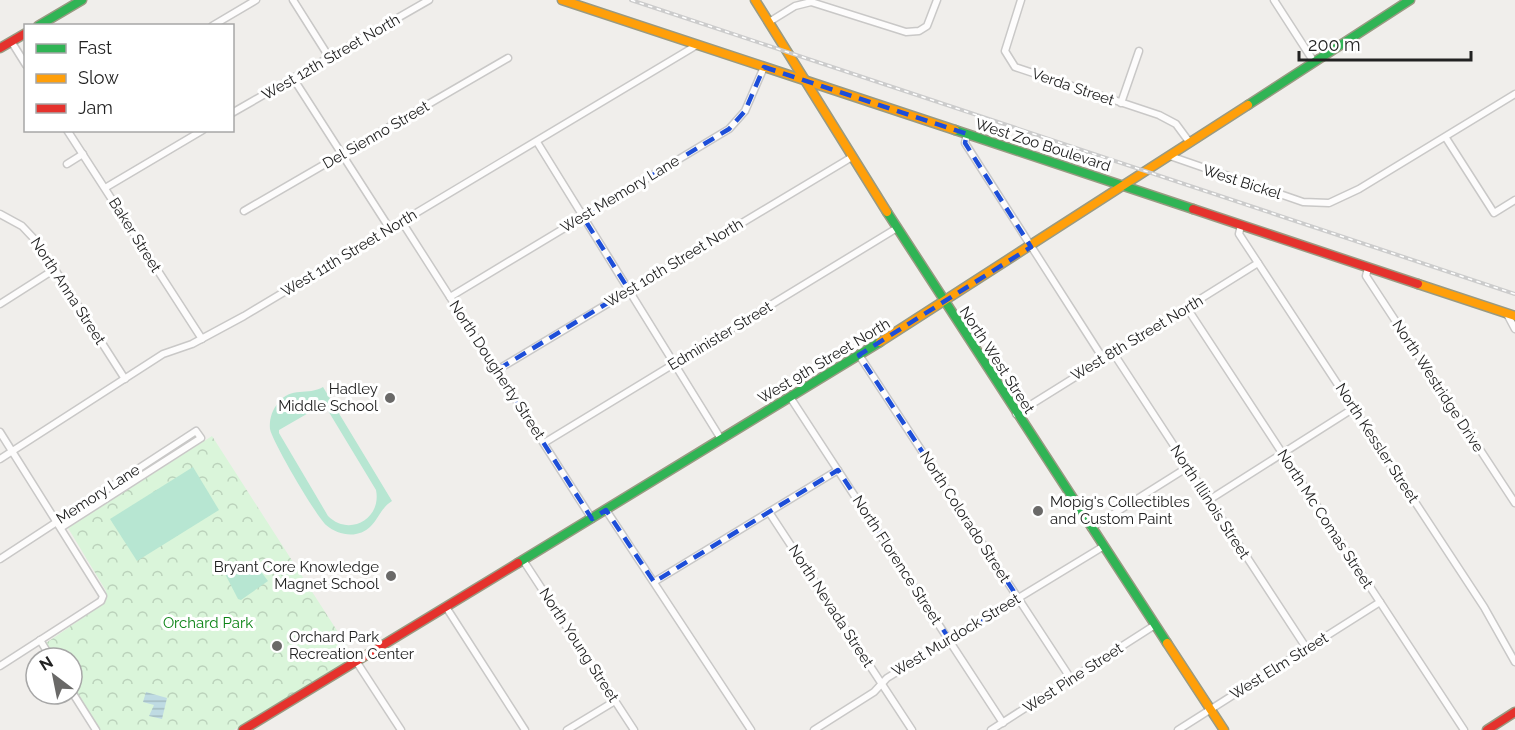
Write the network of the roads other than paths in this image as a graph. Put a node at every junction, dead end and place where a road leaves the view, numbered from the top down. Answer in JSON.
{"nodes":[{"id":1,"x":82,"y":0,"type":"edge"},
{"id":2,"x":256,"y":0,"type":"edge"},
{"id":3,"x":293,"y":0,"type":"edge"},
{"id":4,"x":429,"y":0,"type":"edge"},
{"id":5,"x":562,"y":0,"type":"edge"},
{"id":6,"x":755,"y":0,"type":"edge"},
{"id":7,"x":937,"y":0,"type":"edge"},
{"id":8,"x":1021,"y":0,"type":"edge"},
{"id":9,"x":1274,"y":0,"type":"edge"},
{"id":10,"x":1410,"y":0,"type":"edge"},
{"id":11,"x":769,"y":22,"type":"junction"},
{"id":12,"x":41,"y":24,"type":"edge"},
{"id":13,"x":215,"y":24,"type":"edge"},
{"id":14,"x":24,"y":34,"type":"edge"},
{"id":15,"x":11,"y":41,"type":"junction"},
{"id":16,"x":697,"y":45,"type":"junction"},
{"id":17,"x":0,"y":48,"type":"edge"},
{"id":18,"x":1139,"y":51,"type":"dead end"},
{"id":19,"x":330,"y":57,"type":"junction"},
{"id":20,"x":508,"y":58,"type":"dead end"},
{"id":21,"x":24,"y":62,"type":"edge"},
{"id":22,"x":1314,"y":62,"type":"junction"},
{"id":23,"x":764,"y":67,"type":"junction"},
{"id":24,"x":293,"y":78,"type":"junction"},
{"id":25,"x":806,"y":81,"type":"junction"},
{"id":26,"x":1515,"y":94,"type":"edge"},
{"id":27,"x":1121,"y":103,"type":"junction"},
{"id":28,"x":234,"y":112,"type":"edge"},
{"id":29,"x":69,"y":132,"type":"edge"},
{"id":30,"x":200,"y":132,"type":"edge"},
{"id":31,"x":967,"y":134,"type":"junction"},
{"id":32,"x":1446,"y":138,"type":"junction"},
{"id":33,"x":537,"y":142,"type":"junction"},
{"id":34,"x":1190,"y":143,"type":"junction"},
{"id":35,"x":83,"y":154,"type":"junction"},
{"id":36,"x":342,"y":154,"type":"junction"},
{"id":37,"x":1170,"y":156,"type":"junction"},
{"id":38,"x":852,"y":157,"type":"junction"},
{"id":39,"x":67,"y":164,"type":"dead end"},
{"id":40,"x":1124,"y":186,"type":"junction"},
{"id":41,"x":105,"y":188,"type":"junction"},
{"id":42,"x":1515,"y":200,"type":"edge"},
{"id":43,"x":243,"y":211,"type":"dead end"},
{"id":44,"x":0,"y":214,"type":"edge"},
{"id":45,"x":583,"y":217,"type":"junction"},
{"id":46,"x":402,"y":222,"type":"junction"},
{"id":47,"x":1241,"y":225,"type":"junction"},
{"id":48,"x":897,"y":228,"type":"junction"},
{"id":49,"x":390,"y":229,"type":"junction"},
{"id":50,"x":1031,"y":247,"type":"junction"},
{"id":51,"x":1258,"y":263,"type":"junction"},
{"id":52,"x":1368,"y":268,"type":"junction"},
{"id":53,"x":55,"y":269,"type":"junction"},
{"id":54,"x":629,"y":290,"type":"junction"},
{"id":55,"x":450,"y":297,"type":"junction"},
{"id":56,"x":944,"y":303,"type":"junction"},
{"id":57,"x":0,"y":304,"type":"edge"},
{"id":58,"x":1187,"y":308,"type":"junction"},
{"id":59,"x":1511,"y":315,"type":"edge"},
{"id":60,"x":1515,"y":329,"type":"edge"},
{"id":61,"x":202,"y":339,"type":"junction"},
{"id":62,"x":1114,"y":354,"type":"junction"},
{"id":63,"x":859,"y":355,"type":"junction"},
{"id":64,"x":1104,"y":360,"type":"junction"},
{"id":65,"x":674,"y":363,"type":"junction"},
{"id":66,"x":497,"y":370,"type":"junction"},
{"id":67,"x":125,"y":379,"type":"junction"},
{"id":68,"x":790,"y":397,"type":"junction"},
{"id":69,"x":1354,"y":408,"type":"junction"},
{"id":70,"x":1017,"y":414,"type":"junction"},
{"id":71,"x":0,"y":432,"type":"edge"},
{"id":72,"x":721,"y":439,"type":"junction"},
{"id":73,"x":544,"y":443,"type":"junction"},
{"id":74,"x":13,"y":451,"type":"junction"},
{"id":75,"x":1282,"y":453,"type":"junction"},
{"id":76,"x":0,"y":459,"type":"edge"},
{"id":77,"x":1188,"y":467,"type":"junction"},
{"id":78,"x":838,"y":470,"type":"junction"},
{"id":79,"x":1209,"y":500,"type":"junction"},
{"id":80,"x":1515,"y":503,"type":"edge"},
{"id":81,"x":606,"y":510,"type":"junction"},
{"id":82,"x":769,"y":512,"type":"junction"},
{"id":83,"x":592,"y":519,"type":"junction"},
{"id":84,"x":57,"y":520,"type":"junction"},
{"id":85,"x":62,"y":527,"type":"junction"},
{"id":86,"x":1092,"y":528,"type":"junction"},
{"id":87,"x":1104,"y":546,"type":"junction"},
{"id":88,"x":0,"y":559,"type":"edge"},
{"id":89,"x":524,"y":560,"type":"junction"},
{"id":90,"x":654,"y":582,"type":"junction"},
{"id":91,"x":1018,"y":598,"type":"junction"},
{"id":92,"x":1380,"y":602,"type":"junction"},
{"id":93,"x":446,"y":607,"type":"junction"},
{"id":94,"x":1155,"y":625,"type":"junction"},
{"id":95,"x":40,"y":640,"type":"junction"},
{"id":96,"x":950,"y":640,"type":"junction"},
{"id":97,"x":44,"y":646,"type":"edge"},
{"id":98,"x":1306,"y":649,"type":"junction"},
{"id":99,"x":356,"y":661,"type":"junction"},
{"id":100,"x":1515,"y":662,"type":"edge"},
{"id":101,"x":0,"y":666,"type":"edge"},
{"id":102,"x":1071,"y":679,"type":"junction"},
{"id":103,"x":882,"y":684,"type":"junction"},
{"id":104,"x":615,"y":700,"type":"junction"},
{"id":105,"x":81,"y":706,"type":"edge"},
{"id":106,"x":1211,"y":709,"type":"junction"},
{"id":107,"x":1515,"y":712,"type":"edge"},
{"id":108,"x":1003,"y":723,"type":"junction"},
{"id":109,"x":257,"y":726,"type":"edge"},
{"id":110,"x":96,"y":730,"type":"edge"},
{"id":111,"x":243,"y":730,"type":"edge"},
{"id":112,"x":401,"y":730,"type":"edge"},
{"id":113,"x":525,"y":730,"type":"edge"},
{"id":114,"x":567,"y":730,"type":"edge"},
{"id":115,"x":634,"y":730,"type":"edge"},
{"id":116,"x":751,"y":730,"type":"edge"},
{"id":117,"x":814,"y":730,"type":"edge"},
{"id":118,"x":912,"y":730,"type":"edge"},
{"id":119,"x":991,"y":730,"type":"edge"},
{"id":120,"x":1178,"y":730,"type":"edge"},
{"id":121,"x":1224,"y":730,"type":"edge"},
{"id":122,"x":1464,"y":730,"type":"edge"},
{"id":123,"x":1487,"y":730,"type":"edge"}],
"edges":[{"from":1,"to":12,"type":"main road"},
{"from":2,"to":13,"type":"street"},
{"from":3,"to":19,"type":"street"},
{"from":4,"to":19,"type":"street","name":"West 12th Street North"},
{"from":5,"to":16,"type":"main road","name":"West Zoo Boulevard"},
{"from":6,"to":11,"type":"main road","name":"North West Street"},
{"from":7,"to":11,"type":"street"},
{"from":8,"to":27,"type":"street","name":"Verda Street"},
{"from":9,"to":22,"type":"street"},
{"from":10,"to":22,"type":"main road","name":"West 9th Street North"},
{"from":11,"to":25,"type":"main road","name":"North West Street"},
{"from":14,"to":15,"type":"main road"},
{"from":15,"to":17,"type":"main road"},
{"from":15,"to":21,"type":"street"},
{"from":16,"to":23,"type":"main road","name":"West Zoo Boulevard"},
{"from":16,"to":33,"type":"street","name":"West 11th Street North"},
{"from":18,"to":27,"type":"street"},
{"from":19,"to":24,"type":"street","name":"West 12th Street North"},
{"from":20,"to":36,"type":"street","name":"Del Sienno Street"},
{"from":22,"to":34,"type":"main road","name":"West 9th Street North"},
{"from":23,"to":25,"type":"main road","name":"West Zoo Boulevard"},
{"from":23,"to":45,"type":"street","name":"West Memory Lane"},
{"from":24,"to":28,"type":"street","name":"West 12th Street North"},
{"from":24,"to":36,"type":"street"},
{"from":25,"to":31,"type":"main road","name":"West Zoo Boulevard"},
{"from":25,"to":38,"type":"main road","name":"North West Street"},
{"from":26,"to":32,"type":"street"},
{"from":27,"to":34,"type":"street","name":"Verda Street"},
{"from":29,"to":35,"type":"street","name":"Baker Street"},
{"from":30,"to":41,"type":"street"},
{"from":31,"to":40,"type":"main road","name":"West Zoo Boulevard"},
{"from":31,"to":50,"type":"street"},
{"from":32,"to":37,"type":"street","name":"West Bickel"},
{"from":32,"to":42,"type":"street"},
{"from":33,"to":45,"type":"street"},
{"from":33,"to":46,"type":"street","name":"West 11th Street North"},
{"from":34,"to":37,"type":"main road","name":"West 9th Street North"},
{"from":35,"to":39,"type":"street"},
{"from":35,"to":41,"type":"street","name":"Baker Street"},
{"from":36,"to":43,"type":"street","name":"Del Sienno Street"},
{"from":36,"to":49,"type":"street"},
{"from":37,"to":40,"type":"main road","name":"West 9th Street North"},
{"from":38,"to":48,"type":"main road","name":"North West Street"},
{"from":38,"to":54,"type":"street","name":"West 10th Street North"},
{"from":40,"to":47,"type":"main road","name":"West Zoo Boulevard"},
{"from":40,"to":50,"type":"main road","name":"West 9th Street North"},
{"from":41,"to":61,"type":"street","name":"Baker Street"},
{"from":44,"to":53,"type":"street","name":"North Anna Street"},
{"from":45,"to":54,"type":"street"},
{"from":45,"to":55,"type":"street","name":"West Memory Lane"},
{"from":46,"to":49,"type":"street","name":"West 11th Street North"},
{"from":46,"to":55,"type":"street","name":"North Dougherty Street"},
{"from":47,"to":51,"type":"street","name":"North Kessler Street"},
{"from":47,"to":52,"type":"main road","name":"West Zoo Boulevard"},
{"from":48,"to":56,"type":"main road","name":"North West Street"},
{"from":48,"to":65,"type":"street","name":"Edminister Street"},
{"from":49,"to":61,"type":"street","name":"West 11th Street North"},
{"from":50,"to":56,"type":"main road","name":"West 9th Street North"},
{"from":50,"to":64,"type":"street"},
{"from":51,"to":58,"type":"street","name":"West 8th Street North"},
{"from":51,"to":69,"type":"street","name":"North Kessler Street"},
{"from":52,"to":59,"type":"main road","name":"West Zoo Boulevard"},
{"from":52,"to":80,"type":"street","name":"North Westridge Drive"},
{"from":53,"to":57,"type":"street"},
{"from":53,"to":67,"type":"street","name":"North Anna Street"},
{"from":54,"to":65,"type":"street"},
{"from":54,"to":66,"type":"street","name":"West 10th Street North"},
{"from":55,"to":66,"type":"street","name":"North Dougherty Street"},
{"from":56,"to":63,"type":"main road","name":"West 9th Street North"},
{"from":56,"to":70,"type":"main road","name":"North West Street"},
{"from":58,"to":62,"type":"street","name":"West 8th Street North"},
{"from":58,"to":75,"type":"street","name":"North Mc Comas Street"},
{"from":59,"to":60,"type":"street"},
{"from":61,"to":67,"type":"street","name":"West 11th Street North"},
{"from":62,"to":64,"type":"street","name":"West 8th Street North"},
{"from":62,"to":77,"type":"street","name":"North Illinois Street"},
{"from":63,"to":68,"type":"main road","name":"West 9th Street North"},
{"from":63,"to":91,"type":"street","name":"North Colorado Street"},
{"from":64,"to":70,"type":"street","name":"West 8th Street North"},
{"from":65,"to":72,"type":"street"},
{"from":65,"to":73,"type":"street","name":"Edminister Street"},
{"from":66,"to":73,"type":"street","name":"North Dougherty Street"},
{"from":67,"to":74,"type":"street","name":"West 11th Street North"},
{"from":68,"to":72,"type":"main road","name":"West 9th Street North"},
{"from":68,"to":78,"type":"street","name":"North Florence Street"},
{"from":69,"to":75,"type":"street"},
{"from":69,"to":100,"type":"street","name":"North Kessler Street"},
{"from":70,"to":86,"type":"main road","name":"North West Street"},
{"from":71,"to":74,"type":"street"},
{"from":72,"to":81,"type":"main road","name":"West 9th Street North"},
{"from":73,"to":83,"type":"street","name":"North Dougherty Street"},
{"from":74,"to":76,"type":"street","name":"West 11th Street North"},
{"from":74,"to":84,"type":"street"},
{"from":75,"to":79,"type":"street"},
{"from":75,"to":92,"type":"street","name":"North Mc Comas Street"},
{"from":77,"to":79,"type":"street","name":"North Illinois Street"},
{"from":77,"to":86,"type":"street"},
{"from":78,"to":82,"type":"street"},
{"from":78,"to":96,"type":"street","name":"North Florence Street"},
{"from":79,"to":98,"type":"street","name":"North Illinois Street"},
{"from":81,"to":83,"type":"main road","name":"West 9th Street North"},
{"from":81,"to":90,"type":"street"},
{"from":82,"to":90,"type":"street"},
{"from":82,"to":103,"type":"street","name":"North Nevada Street"},
{"from":83,"to":89,"type":"main road","name":"West 9th Street North"},
{"from":84,"to":85,"type":"street"},
{"from":84,"to":85,"type":"street","name":"Memory Lane"},
{"from":84,"to":88,"type":"street","name":"Memory Lane"},
{"from":85,"to":95,"type":"street"},
{"from":86,"to":87,"type":"main road","name":"North West Street"},
{"from":87,"to":91,"type":"street","name":"West Murdock Street"},
{"from":87,"to":94,"type":"main road","name":"North West Street"},
{"from":89,"to":93,"type":"main road","name":"West 9th Street North"},
{"from":89,"to":104,"type":"street","name":"North Young Street"},
{"from":90,"to":116,"type":"street"},
{"from":91,"to":96,"type":"street","name":"West Murdock Street"},
{"from":91,"to":102,"type":"street","name":"North Colorado Street"},
{"from":92,"to":98,"type":"street","name":"West Elm Street"},
{"from":92,"to":122,"type":"street","name":"North Mc Comas Street"},
{"from":93,"to":99,"type":"main road","name":"West 9th Street North"},
{"from":93,"to":113,"type":"street"},
{"from":94,"to":102,"type":"street","name":"West Pine Street"},
{"from":94,"to":106,"type":"main road","name":"North West Street"},
{"from":95,"to":97,"type":"street"},
{"from":95,"to":101,"type":"street"},
{"from":96,"to":103,"type":"street","name":"West Murdock Street"},
{"from":96,"to":108,"type":"street","name":"North Florence Street"},
{"from":98,"to":106,"type":"street","name":"West Elm Street"},
{"from":99,"to":109,"type":"main road","name":"West 9th Street North"},
{"from":99,"to":112,"type":"street"},
{"from":102,"to":108,"type":"street","name":"West Pine Street"},
{"from":103,"to":117,"type":"street","name":"West Murdock Street"},
{"from":103,"to":118,"type":"street","name":"North Nevada Street"},
{"from":104,"to":114,"type":"street"},
{"from":104,"to":115,"type":"street","name":"North Young Street"},
{"from":105,"to":110,"type":"street"},
{"from":106,"to":120,"type":"street","name":"West Elm Street"},
{"from":106,"to":121,"type":"main road","name":"North West Street"},
{"from":107,"to":123,"type":"main road"},
{"from":108,"to":119,"type":"street","name":"West Pine Street"},
{"from":109,"to":111,"type":"main road","name":"West 9th Street North"}]}
